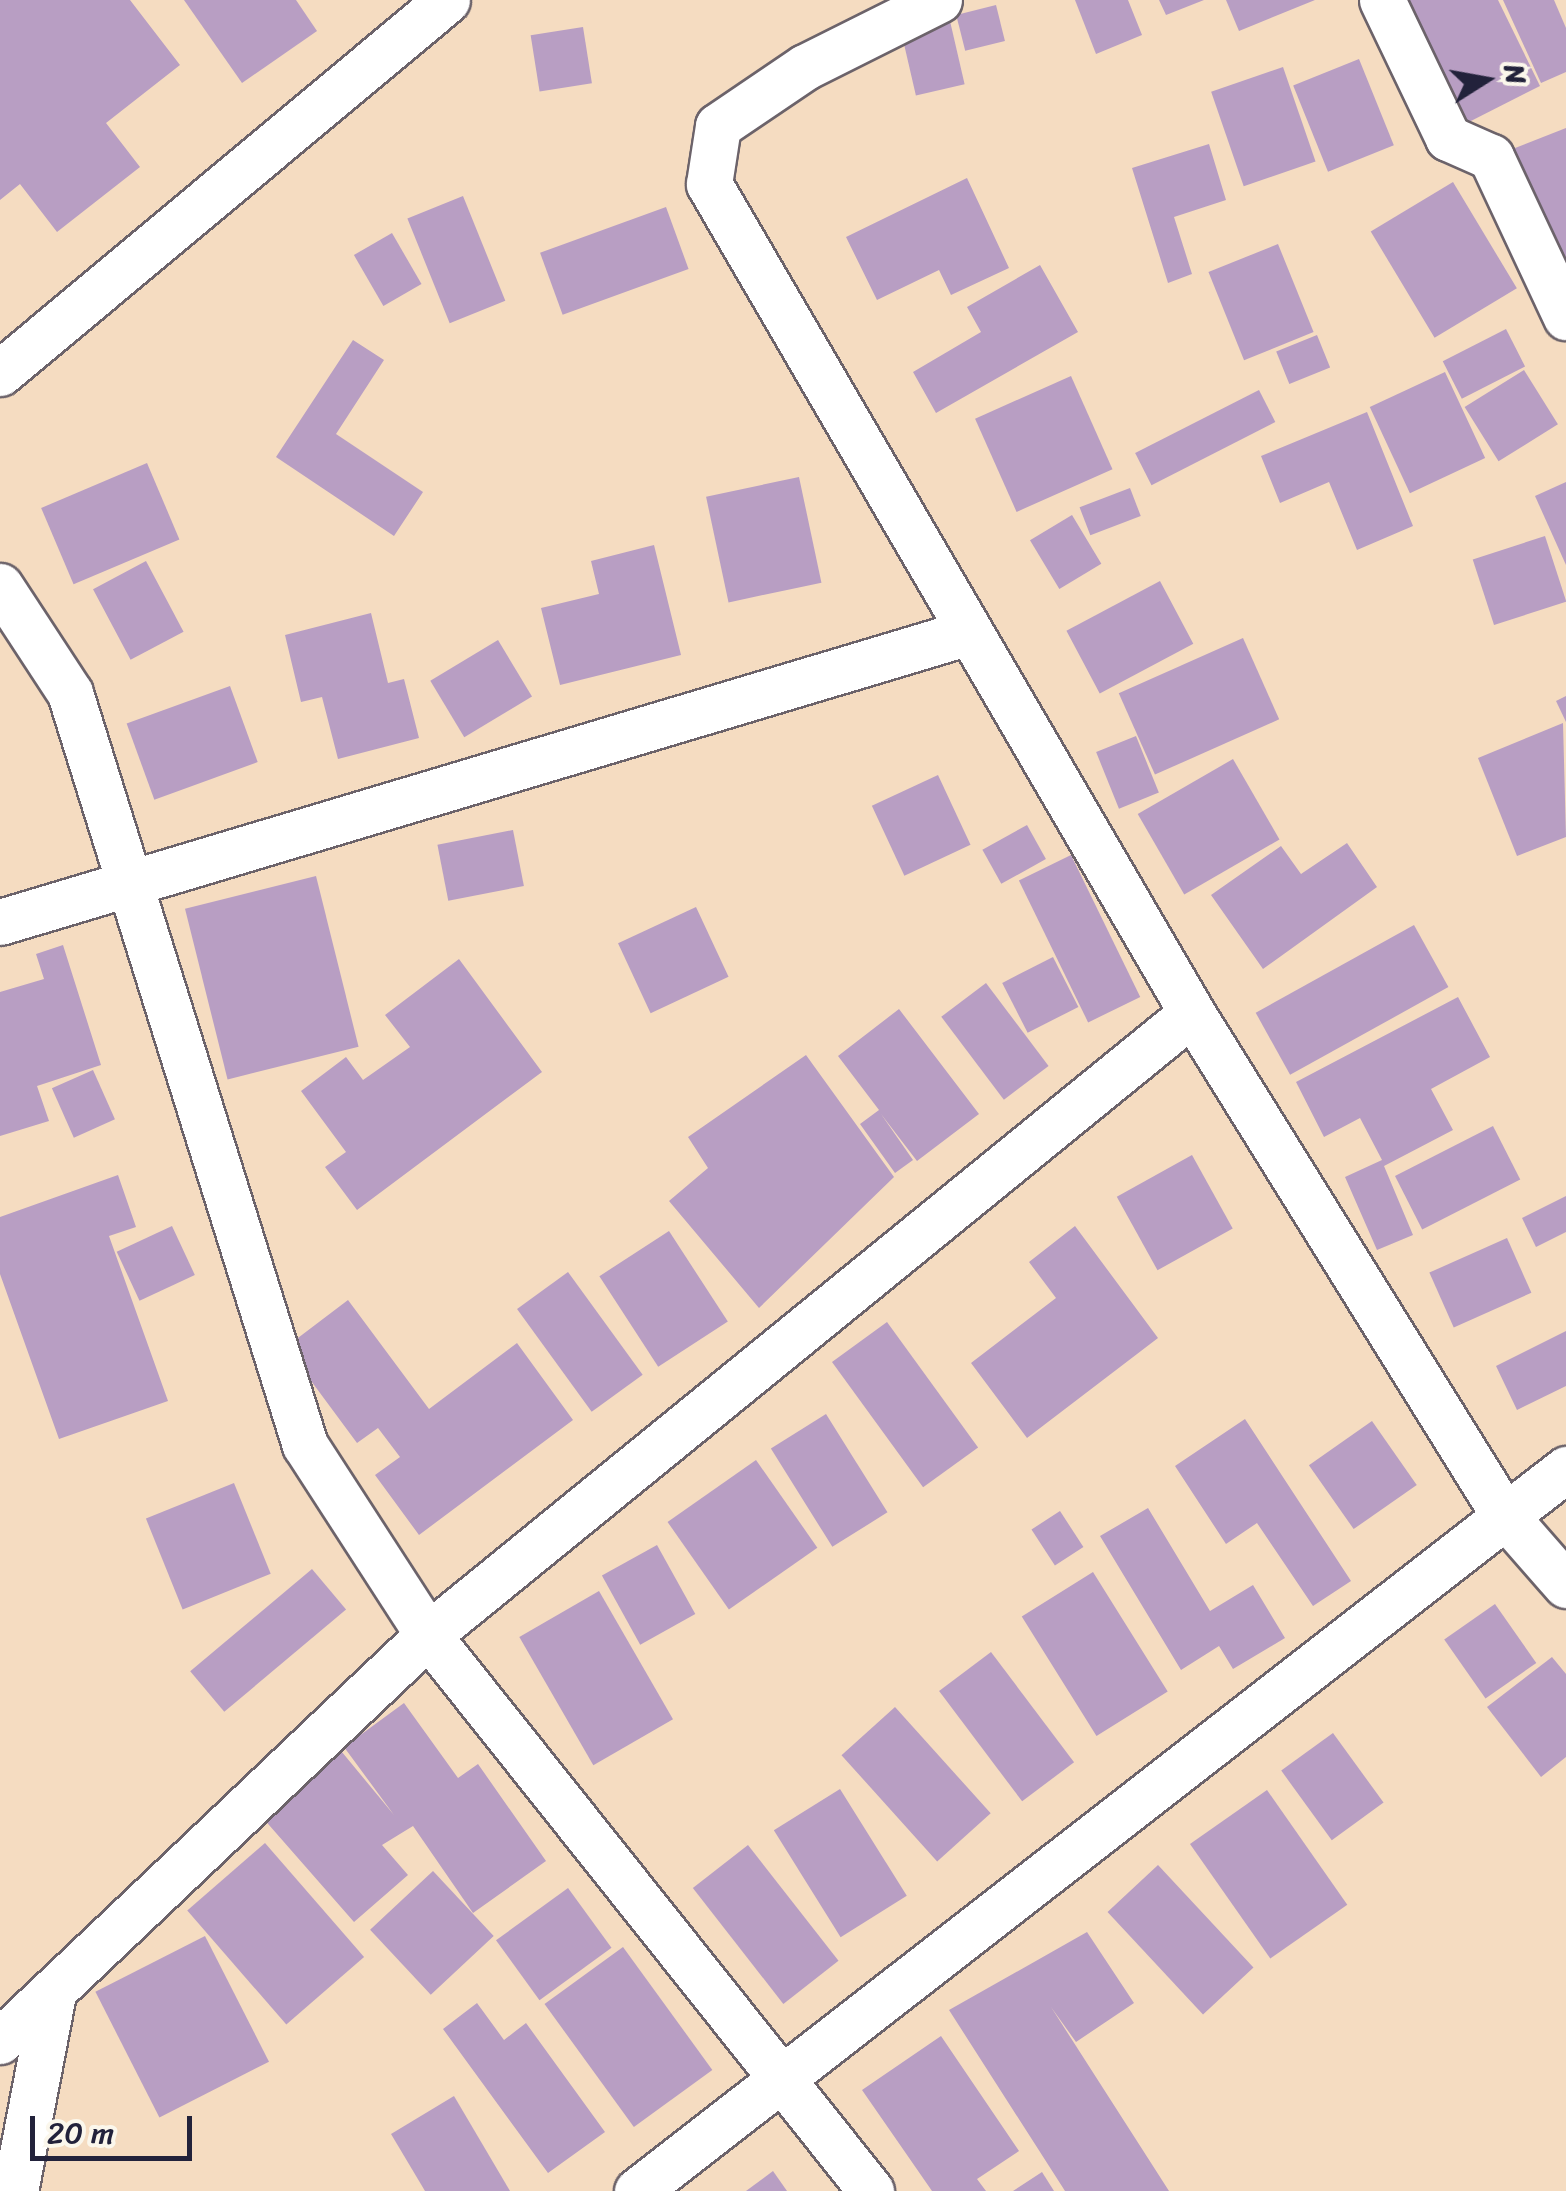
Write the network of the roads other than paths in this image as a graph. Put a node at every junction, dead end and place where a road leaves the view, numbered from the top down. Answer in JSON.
{"nodes":[{"id":1,"x":447,"y":0,"type":"edge"},
{"id":2,"x":939,"y":0,"type":"edge"},
{"id":3,"x":1382,"y":0,"type":"edge"},
{"id":4,"x":1566,"y":317,"type":"edge"},
{"id":5,"x":0,"y":374,"type":"edge"},
{"id":6,"x":0,"y":586,"type":"edge"},
{"id":7,"x":969,"y":632,"type":"junction"},
{"id":8,"x":133,"y":878,"type":"junction"},
{"id":9,"x":0,"y":922,"type":"edge"},
{"id":10,"x":1192,"y":1014,"type":"junction"},
{"id":11,"x":1566,"y":1469,"type":"edge"},
{"id":12,"x":1502,"y":1512,"type":"junction"},
{"id":13,"x":1566,"y":1584,"type":"edge"},
{"id":14,"x":428,"y":1635,"type":"junction"},
{"id":15,"x":53,"y":1994,"type":"junction"},
{"id":16,"x":0,"y":2041,"type":"edge"},
{"id":17,"x":780,"y":2074,"type":"junction"},
{"id":18,"x":15,"y":2191,"type":"edge"},
{"id":19,"x":637,"y":2191,"type":"edge"},
{"id":20,"x":871,"y":2191,"type":"edge"}],
"edges":[{"from":1,"to":5,"type":"street"},
{"from":2,"to":7,"type":"street"},
{"from":3,"to":4,"type":"street"},
{"from":6,"to":8,"type":"street"},
{"from":7,"to":8,"type":"street"},
{"from":7,"to":10,"type":"street"},
{"from":8,"to":9,"type":"street"},
{"from":8,"to":14,"type":"street"},
{"from":10,"to":12,"type":"street"},
{"from":10,"to":14,"type":"street"},
{"from":11,"to":12,"type":"street"},
{"from":12,"to":13,"type":"street"},
{"from":12,"to":17,"type":"street"},
{"from":14,"to":15,"type":"street"},
{"from":14,"to":17,"type":"street"},
{"from":15,"to":16,"type":"street"},
{"from":15,"to":18,"type":"street"},
{"from":17,"to":19,"type":"street"},
{"from":17,"to":20,"type":"street"}]}
